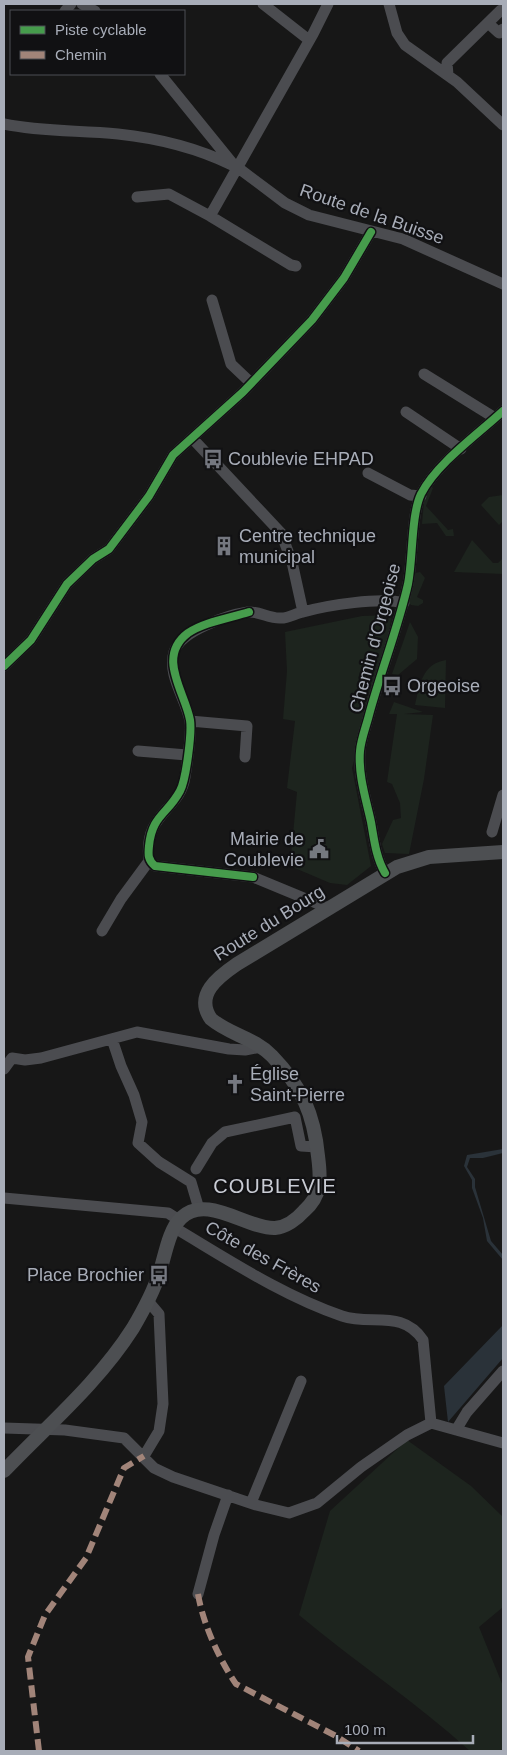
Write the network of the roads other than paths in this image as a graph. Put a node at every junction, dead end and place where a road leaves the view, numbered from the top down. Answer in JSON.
{"nodes":[{"id":1,"x":262,"y":4,"type":"edge"},
{"id":2,"x":328,"y":4,"type":"edge"},
{"id":3,"x":389,"y":4,"type":"edge"},
{"id":4,"x":499,"y":9,"type":"edge"},
{"id":5,"x":488,"y":23,"type":"junction"},
{"id":6,"x":503,"y":29,"type":"edge"},
{"id":7,"x":309,"y":40,"type":"junction"},
{"id":8,"x":447,"y":69,"type":"junction"},
{"id":9,"x":161,"y":75,"type":"edge"},
{"id":10,"x":4,"y":124,"type":"edge"},
{"id":11,"x":503,"y":125,"type":"edge"},
{"id":12,"x":238,"y":168,"type":"junction"},
{"id":13,"x":137,"y":198,"type":"dead end"},
{"id":14,"x":210,"y":216,"type":"junction"},
{"id":15,"x":371,"y":232,"type":"junction"},
{"id":16,"x":296,"y":266,"type":"dead end"},
{"id":17,"x":503,"y":284,"type":"edge"},
{"id":18,"x":212,"y":300,"type":"dead end"},
{"id":19,"x":424,"y":374,"type":"dead end"},
{"id":20,"x":251,"y":383,"type":"junction"},
{"id":21,"x":406,"y":412,"type":"dead end"},
{"id":22,"x":499,"y":415,"type":"edge"},
{"id":23,"x":192,"y":438,"type":"junction"},
{"id":24,"x":461,"y":449,"type":"junction"},
{"id":25,"x":368,"y":473,"type":"dead end"},
{"id":26,"x":420,"y":496,"type":"junction"},
{"id":27,"x":404,"y":602,"type":"junction"},
{"id":28,"x":304,"y":612,"type":"junction"},
{"id":29,"x":4,"y":666,"type":"edge"},
{"id":30,"x":190,"y":721,"type":"junction"},
{"id":31,"x":138,"y":751,"type":"dead end"},
{"id":32,"x":187,"y":755,"type":"junction"},
{"id":33,"x":245,"y":757,"type":"dead end"},
{"id":34,"x":503,"y":795,"type":"edge"},
{"id":35,"x":492,"y":832,"type":"dead end"},
{"id":36,"x":503,"y":852,"type":"edge"},
{"id":37,"x":149,"y":861,"type":"junction"},
{"id":38,"x":385,"y":873,"type":"junction"},
{"id":39,"x":328,"y":908,"type":"junction"},
{"id":40,"x":102,"y":930,"type":"dead end"},
{"id":41,"x":112,"y":1039,"type":"junction"},
{"id":42,"x":261,"y":1047,"type":"junction"},
{"id":43,"x":8,"y":1057,"type":"edge"},
{"id":44,"x":4,"y":1069,"type":"edge"},
{"id":45,"x":317,"y":1147,"type":"junction"},
{"id":46,"x":196,"y":1169,"type":"dead end"},
{"id":47,"x":4,"y":1198,"type":"edge"},
{"id":48,"x":199,"y":1209,"type":"junction"},
{"id":49,"x":179,"y":1221,"type":"junction"},
{"id":50,"x":148,"y":1301,"type":"junction"},
{"id":51,"x":503,"y":1371,"type":"edge"},
{"id":52,"x":301,"y":1381,"type":"dead end"},
{"id":53,"x":431,"y":1423,"type":"junction"},
{"id":54,"x":4,"y":1428,"type":"edge"},
{"id":55,"x":44,"y":1429,"type":"junction"},
{"id":56,"x":456,"y":1430,"type":"junction"},
{"id":57,"x":503,"y":1442,"type":"edge"},
{"id":58,"x":144,"y":1456,"type":"junction"},
{"id":59,"x":4,"y":1471,"type":"edge"},
{"id":60,"x":228,"y":1495,"type":"junction"},
{"id":61,"x":251,"y":1503,"type":"junction"},
{"id":62,"x":198,"y":1594,"type":"dead end"}],
"edges":[{"from":1,"to":7,"type":"street"},
{"from":2,"to":7,"type":"street"},
{"from":3,"to":8,"type":"street"},
{"from":4,"to":5,"type":"street"},
{"from":5,"to":6,"type":"street"},
{"from":5,"to":8,"type":"street"},
{"from":7,"to":12,"type":"street"},
{"from":8,"to":11,"type":"street"},
{"from":9,"to":12,"type":"street","name":"Route de la Buisse"},
{"from":10,"to":12,"type":"street"},
{"from":12,"to":14,"type":"street"},
{"from":12,"to":15,"type":"street","name":"Route de la Buisse"},
{"from":13,"to":14,"type":"street"},
{"from":14,"to":16,"type":"street"},
{"from":15,"to":17,"type":"street","name":"Route de la Buisse"},
{"from":15,"to":20,"type":"street"},
{"from":18,"to":20,"type":"street"},
{"from":19,"to":22,"type":"street"},
{"from":20,"to":23,"type":"street"},
{"from":21,"to":24,"type":"street"},
{"from":22,"to":24,"type":"street","name":"Chemin d'Orgeoise"},
{"from":23,"to":28,"type":"street"},
{"from":23,"to":29,"type":"street"},
{"from":24,"to":26,"type":"street","name":"Chemin d'Orgeoise"},
{"from":25,"to":26,"type":"street"},
{"from":26,"to":27,"type":"street","name":"Chemin d'Orgeoise"},
{"from":27,"to":28,"type":"street"},
{"from":27,"to":38,"type":"street","name":"Chemin d'Orgeoise"},
{"from":28,"to":30,"type":"street"},
{"from":30,"to":32,"type":"street"},
{"from":30,"to":33,"type":"street"},
{"from":31,"to":32,"type":"street"},
{"from":32,"to":37,"type":"street"},
{"from":34,"to":35,"type":"street"},
{"from":36,"to":38,"type":"main road","name":"Route du Bourg"},
{"from":37,"to":39,"type":"street"},
{"from":37,"to":40,"type":"street"},
{"from":38,"to":39,"type":"main road","name":"Route du Bourg"},
{"from":39,"to":42,"type":"main road","name":"Route du Bourg"},
{"from":41,"to":42,"type":"street"},
{"from":41,"to":43,"type":"street"},
{"from":41,"to":48,"type":"street"},
{"from":42,"to":45,"type":"main road","name":"Route du Bourg"},
{"from":43,"to":44,"type":"street"},
{"from":45,"to":46,"type":"street"},
{"from":45,"to":48,"type":"main road","name":"Route du Bourg"},
{"from":47,"to":49,"type":"street","name":"Côte des Frères"},
{"from":48,"to":49,"type":"main road"},
{"from":49,"to":50,"type":"main road"},
{"from":49,"to":53,"type":"street","name":"Côte des Frères"},
{"from":50,"to":55,"type":"main road"},
{"from":50,"to":58,"type":"street"},
{"from":51,"to":56,"type":"street"},
{"from":52,"to":61,"type":"street"},
{"from":53,"to":56,"type":"street"},
{"from":53,"to":61,"type":"street"},
{"from":54,"to":55,"type":"street"},
{"from":55,"to":58,"type":"street"},
{"from":55,"to":59,"type":"main road"},
{"from":56,"to":57,"type":"street"},
{"from":58,"to":60,"type":"street"},
{"from":60,"to":61,"type":"street"},
{"from":60,"to":62,"type":"street"}]}
